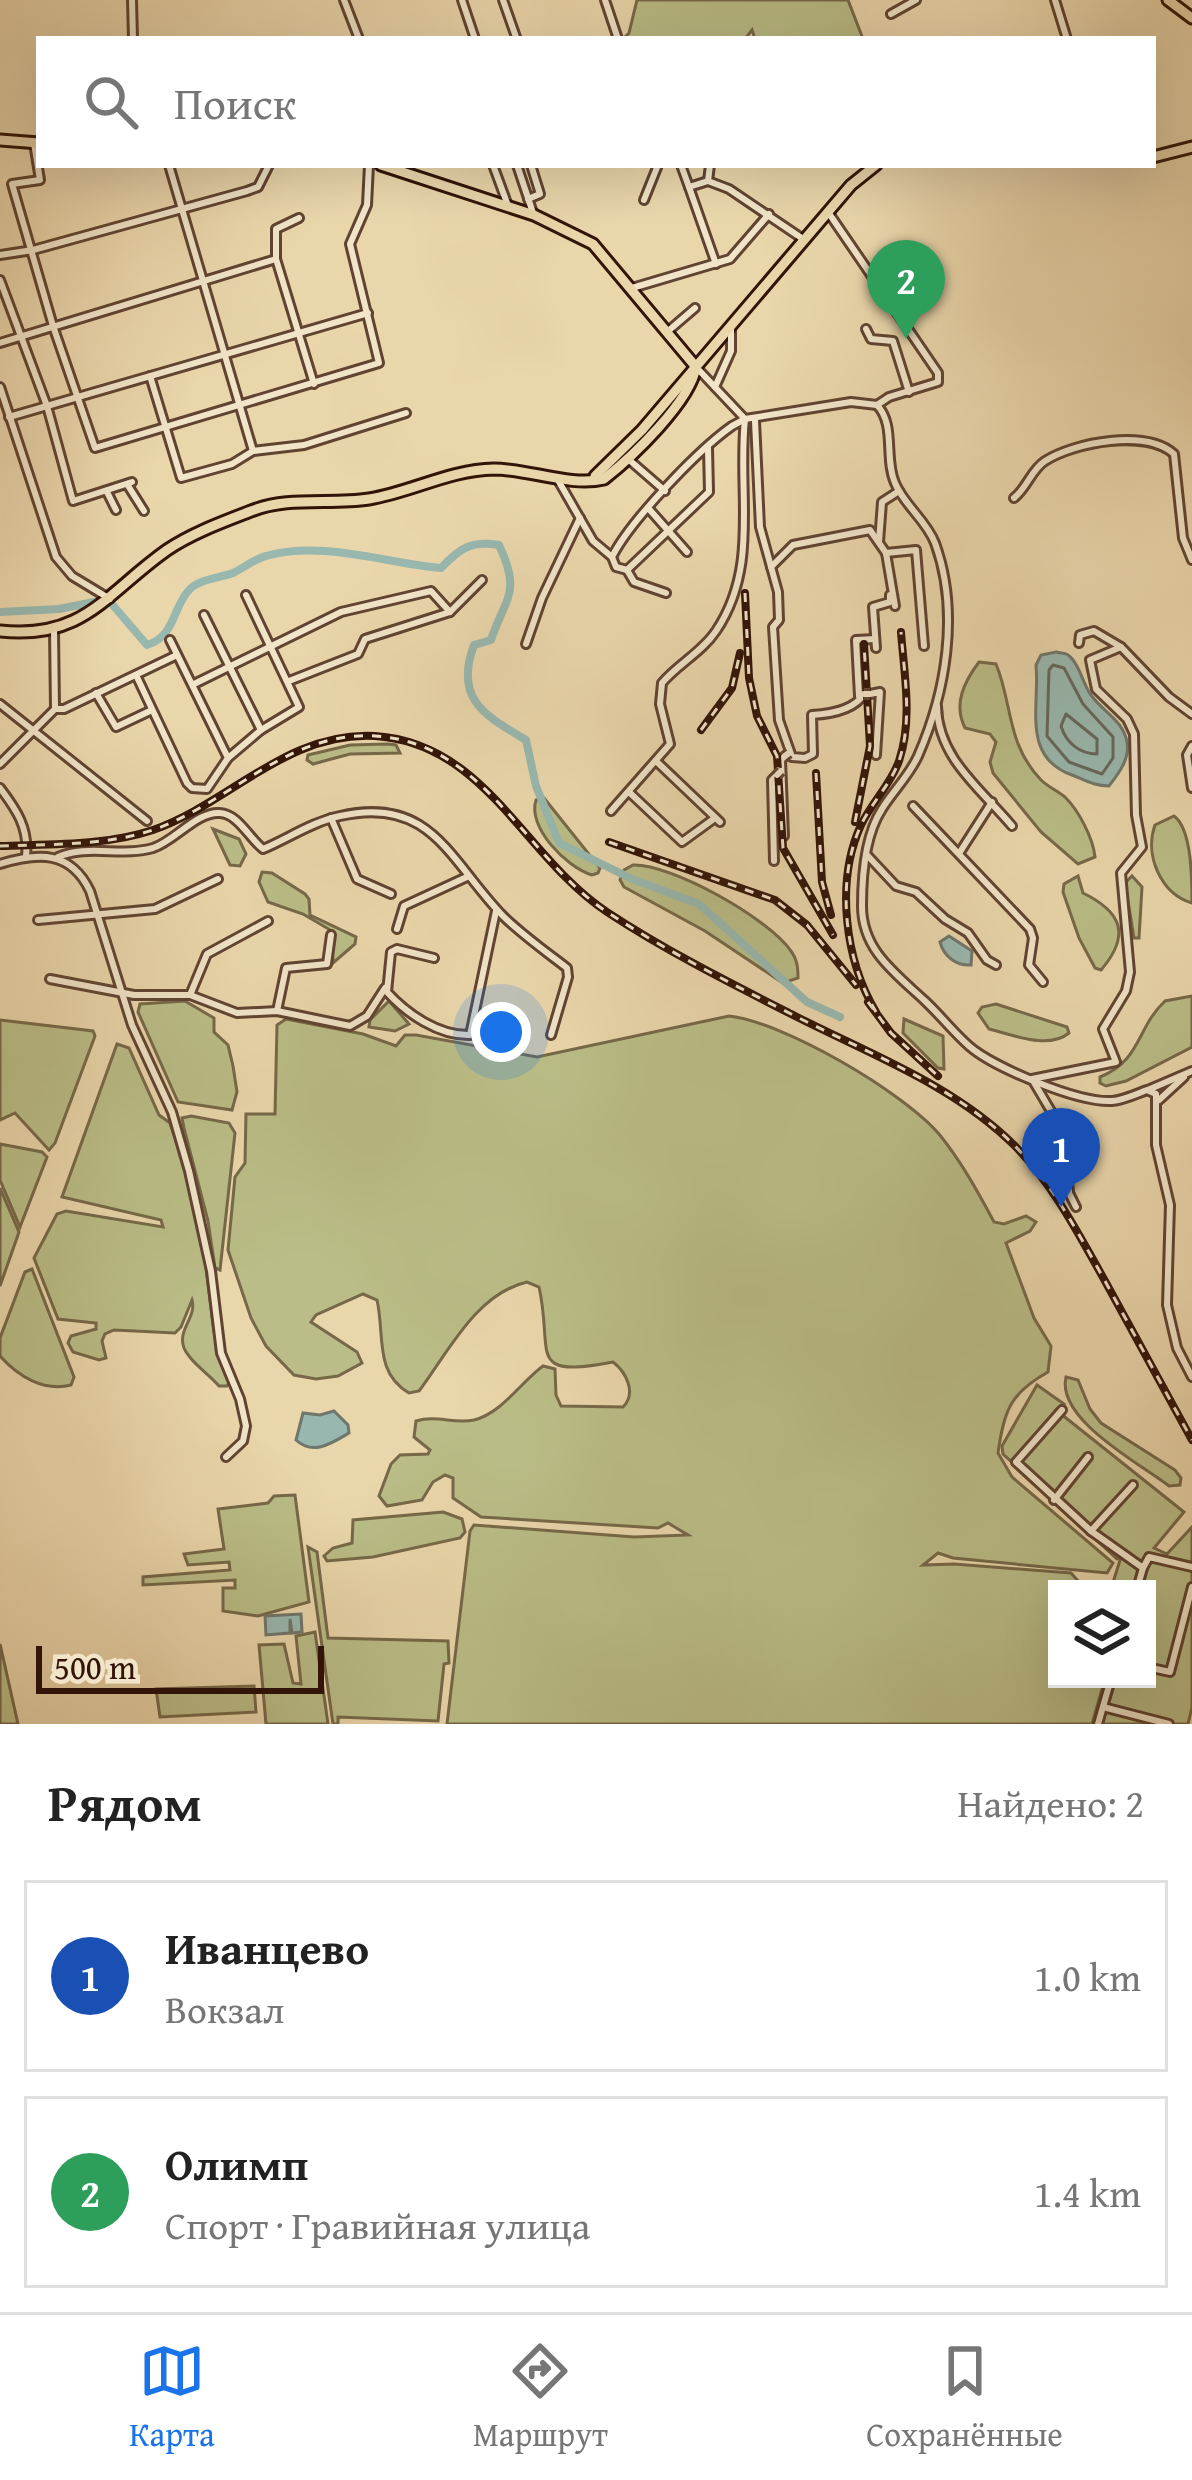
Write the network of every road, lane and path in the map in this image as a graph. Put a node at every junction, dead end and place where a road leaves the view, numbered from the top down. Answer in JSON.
{"nodes":[{"id":1,"x":132,"y":0,"type":"edge"},
{"id":2,"x":344,"y":0,"type":"edge"},
{"id":3,"x":462,"y":0,"type":"edge"},
{"id":4,"x":503,"y":0,"type":"edge"},
{"id":5,"x":605,"y":0,"type":"edge"},
{"id":6,"x":916,"y":0,"type":"edge"},
{"id":7,"x":1055,"y":0,"type":"edge"},
{"id":8,"x":1168,"y":0,"type":"edge"},
{"id":9,"x":891,"y":14,"type":"dead end"},
{"id":10,"x":1192,"y":18,"type":"edge"},
{"id":11,"x":617,"y":34,"type":"edge"},
{"id":12,"x":133,"y":36,"type":"edge"},
{"id":13,"x":358,"y":36,"type":"edge"},
{"id":14,"x":474,"y":36,"type":"edge"},
{"id":15,"x":516,"y":36,"type":"edge"},
{"id":16,"x":1066,"y":36,"type":"edge"},
{"id":17,"x":0,"y":140,"type":"edge"},
{"id":18,"x":36,"y":143,"type":"edge"},
{"id":19,"x":1192,"y":147,"type":"edge"},
{"id":20,"x":1156,"y":156,"type":"edge"},
{"id":21,"x":39,"y":168,"type":"edge"},
{"id":22,"x":170,"y":168,"type":"edge"},
{"id":23,"x":268,"y":168,"type":"edge"},
{"id":24,"x":369,"y":168,"type":"edge"},
{"id":25,"x":394,"y":168,"type":"edge"},
{"id":26,"x":494,"y":168,"type":"edge"},
{"id":27,"x":518,"y":168,"type":"edge"},
{"id":28,"x":532,"y":168,"type":"edge"},
{"id":29,"x":657,"y":168,"type":"edge"},
{"id":30,"x":683,"y":168,"type":"edge"},
{"id":31,"x":710,"y":168,"type":"edge"},
{"id":32,"x":872,"y":168,"type":"edge"},
{"id":33,"x":708,"y":181,"type":"junction"},
{"id":34,"x":689,"y":187,"type":"junction"},
{"id":35,"x":528,"y":199,"type":"junction"},
{"id":36,"x":644,"y":200,"type":"dead end"},
{"id":37,"x":508,"y":207,"type":"junction"},
{"id":38,"x":180,"y":208,"type":"junction"},
{"id":39,"x":828,"y":212,"type":"junction"},
{"id":40,"x":769,"y":214,"type":"junction"},
{"id":41,"x":534,"y":215,"type":"junction"},
{"id":42,"x":299,"y":218,"type":"dead end"},
{"id":43,"x":804,"y":239,"type":"junction"},
{"id":44,"x":34,"y":250,"type":"junction"},
{"id":45,"x":0,"y":255,"type":"edge"},
{"id":46,"x":276,"y":260,"type":"junction"},
{"id":47,"x":716,"y":264,"type":"junction"},
{"id":48,"x":0,"y":280,"type":"edge"},
{"id":49,"x":202,"y":283,"type":"junction"},
{"id":50,"x":632,"y":288,"type":"junction"},
{"id":51,"x":695,"y":308,"type":"dead end"},
{"id":52,"x":368,"y":313,"type":"junction"},
{"id":53,"x":731,"y":324,"type":"junction"},
{"id":54,"x":53,"y":326,"type":"junction"},
{"id":55,"x":866,"y":329,"type":"dead end"},
{"id":56,"x":298,"y":332,"type":"junction"},
{"id":57,"x":667,"y":332,"type":"junction"},
{"id":58,"x":19,"y":338,"type":"junction"},
{"id":59,"x":0,"y":343,"type":"edge"},
{"id":60,"x":224,"y":356,"type":"junction"},
{"id":61,"x":696,"y":367,"type":"junction"},
{"id":62,"x":150,"y":376,"type":"junction"},
{"id":63,"x":314,"y":384,"type":"junction"},
{"id":64,"x":0,"y":387,"type":"edge"},
{"id":65,"x":715,"y":387,"type":"junction"},
{"id":66,"x":908,"y":392,"type":"junction"},
{"id":67,"x":80,"y":397,"type":"junction"},
{"id":68,"x":238,"y":405,"type":"junction"},
{"id":69,"x":877,"y":405,"type":"junction"},
{"id":70,"x":47,"y":406,"type":"junction"},
{"id":71,"x":406,"y":413,"type":"dead end"},
{"id":72,"x":9,"y":417,"type":"junction"},
{"id":73,"x":745,"y":419,"type":"junction"},
{"id":74,"x":755,"y":421,"type":"junction"},
{"id":75,"x":165,"y":428,"type":"junction"},
{"id":76,"x":708,"y":447,"type":"junction"},
{"id":77,"x":253,"y":451,"type":"junction"},
{"id":78,"x":627,"y":458,"type":"junction"},
{"id":79,"x":557,"y":476,"type":"junction"},
{"id":80,"x":572,"y":478,"type":"junction"},
{"id":81,"x":665,"y":491,"type":"junction"},
{"id":82,"x":899,"y":491,"type":"junction"},
{"id":83,"x":107,"y":492,"type":"junction"},
{"id":84,"x":1014,"y":498,"type":"dead end"},
{"id":85,"x":649,"y":509,"type":"junction"},
{"id":86,"x":116,"y":510,"type":"dead end"},
{"id":87,"x":145,"y":511,"type":"dead end"},
{"id":88,"x":580,"y":518,"type":"junction"},
{"id":89,"x":670,"y":532,"type":"junction"},
{"id":90,"x":879,"y":542,"type":"junction"},
{"id":91,"x":687,"y":552,"type":"dead end"},
{"id":92,"x":886,"y":553,"type":"junction"},
{"id":93,"x":612,"y":557,"type":"junction"},
{"id":94,"x":1192,"y":560,"type":"edge"},
{"id":95,"x":771,"y":566,"type":"junction"},
{"id":96,"x":627,"y":570,"type":"junction"},
{"id":97,"x":890,"y":579,"type":"junction"},
{"id":98,"x":482,"y":580,"type":"dead end"},
{"id":99,"x":666,"y":592,"type":"dead end"},
{"id":100,"x":245,"y":595,"type":"dead end"},
{"id":101,"x":111,"y":599,"type":"junction"},
{"id":102,"x":895,"y":606,"type":"dead end"},
{"id":103,"x":449,"y":612,"type":"junction"},
{"id":104,"x":204,"y":615,"type":"dead end"},
{"id":105,"x":54,"y":630,"type":"junction"},
{"id":106,"x":0,"y":631,"type":"edge"},
{"id":107,"x":170,"y":640,"type":"dead end"},
{"id":108,"x":1079,"y":643,"type":"dead end"},
{"id":109,"x":268,"y":644,"type":"junction"},
{"id":110,"x":526,"y":644,"type":"dead end"},
{"id":111,"x":924,"y":646,"type":"dead end"},
{"id":112,"x":1121,"y":647,"type":"junction"},
{"id":113,"x":177,"y":655,"type":"junction"},
{"id":114,"x":229,"y":664,"type":"junction"},
{"id":115,"x":136,"y":675,"type":"junction"},
{"id":116,"x":289,"y":681,"type":"junction"},
{"id":117,"x":194,"y":684,"type":"junction"},
{"id":118,"x":96,"y":693,"type":"junction"},
{"id":119,"x":865,"y":697,"type":"junction"},
{"id":120,"x":937,"y":703,"type":"junction"},
{"id":121,"x":0,"y":704,"type":"edge"},
{"id":122,"x":55,"y":709,"type":"junction"},
{"id":123,"x":153,"y":710,"type":"junction"},
{"id":124,"x":1192,"y":714,"type":"edge"},
{"id":125,"x":33,"y":729,"type":"junction"},
{"id":126,"x":261,"y":730,"type":"junction"},
{"id":127,"x":1191,"y":747,"type":"edge"},
{"id":128,"x":788,"y":754,"type":"junction"},
{"id":129,"x":876,"y":755,"type":"dead end"},
{"id":130,"x":228,"y":758,"type":"junction"},
{"id":131,"x":656,"y":761,"type":"junction"},
{"id":132,"x":0,"y":764,"type":"edge"},
{"id":133,"x":780,"y":772,"type":"junction"},
{"id":134,"x":0,"y":788,"type":"edge"},
{"id":135,"x":1192,"y":788,"type":"edge"},
{"id":136,"x":629,"y":791,"type":"junction"},
{"id":137,"x":992,"y":802,"type":"junction"},
{"id":138,"x":914,"y":806,"type":"dead end"},
{"id":139,"x":611,"y":812,"type":"dead end"},
{"id":140,"x":331,"y":818,"type":"junction"},
{"id":141,"x":147,"y":820,"type":"dead end"},
{"id":142,"x":1012,"y":826,"type":"dead end"},
{"id":143,"x":784,"y":836,"type":"dead end"},
{"id":144,"x":960,"y":852,"type":"junction"},
{"id":145,"x":867,"y":855,"type":"junction"},
{"id":146,"x":26,"y":856,"type":"junction"},
{"id":147,"x":58,"y":857,"type":"junction"},
{"id":148,"x":774,"y":861,"type":"dead end"},
{"id":149,"x":0,"y":864,"type":"edge"},
{"id":150,"x":469,"y":876,"type":"junction"},
{"id":151,"x":218,"y":879,"type":"dead end"},
{"id":152,"x":391,"y":894,"type":"dead end"},
{"id":153,"x":496,"y":909,"type":"junction"},
{"id":154,"x":98,"y":914,"type":"junction"},
{"id":155,"x":38,"y":920,"type":"dead end"},
{"id":156,"x":268,"y":921,"type":"dead end"},
{"id":157,"x":397,"y":929,"type":"dead end"},
{"id":158,"x":331,"y":935,"type":"dead end"},
{"id":159,"x":434,"y":958,"type":"dead end"},
{"id":160,"x":996,"y":965,"type":"dead end"},
{"id":161,"x":50,"y":980,"type":"dead end"},
{"id":162,"x":1043,"y":982,"type":"dead end"},
{"id":163,"x":385,"y":988,"type":"junction"},
{"id":164,"x":122,"y":994,"type":"junction"},
{"id":165,"x":190,"y":994,"type":"junction"},
{"id":166,"x":277,"y":1011,"type":"junction"},
{"id":167,"x":550,"y":1035,"type":"dead end"},
{"id":168,"x":1192,"y":1072,"type":"edge"},
{"id":169,"x":1032,"y":1079,"type":"junction"},
{"id":170,"x":1147,"y":1090,"type":"junction"},
{"id":171,"x":1157,"y":1103,"type":"junction"},
{"id":172,"x":1076,"y":1207,"type":"dead end"},
{"id":173,"x":1192,"y":1377,"type":"edge"},
{"id":174,"x":1062,"y":1410,"type":"dead end"},
{"id":175,"x":226,"y":1457,"type":"dead end"},
{"id":176,"x":1088,"y":1457,"type":"dead end"},
{"id":177,"x":1133,"y":1485,"type":"dead end"},
{"id":178,"x":1054,"y":1500,"type":"junction"},
{"id":179,"x":1091,"y":1531,"type":"junction"},
{"id":180,"x":1192,"y":1567,"type":"edge"},
{"id":181,"x":1143,"y":1568,"type":"junction"},
{"id":182,"x":1140,"y":1580,"type":"edge"},
{"id":183,"x":1192,"y":1587,"type":"edge"},
{"id":184,"x":1156,"y":1669,"type":"edge"},
{"id":185,"x":1108,"y":1688,"type":"edge"},
{"id":186,"x":1103,"y":1707,"type":"junction"},
{"id":187,"x":1098,"y":1724,"type":"edge"},
{"id":188,"x":1168,"y":1724,"type":"edge"}],
"edges":[{"from":1,"to":12,"type":"street"},
{"from":2,"to":13,"type":"street"},
{"from":3,"to":14,"type":"street"},
{"from":4,"to":15,"type":"street"},
{"from":5,"to":11,"type":"street"},
{"from":6,"to":9,"type":"street"},
{"from":7,"to":16,"type":"street"},
{"from":8,"to":10,"type":"main road"},
{"from":17,"to":18,"type":"main road"},
{"from":19,"to":20,"type":"main road"},
{"from":21,"to":44,"type":"street"},
{"from":22,"to":38,"type":"street"},
{"from":23,"to":38,"type":"street"},
{"from":24,"to":52,"type":"street"},
{"from":25,"to":37,"type":"main road"},
{"from":26,"to":37,"type":"street"},
{"from":27,"to":35,"type":"street"},
{"from":28,"to":35,"type":"street"},
{"from":29,"to":36,"type":"street"},
{"from":30,"to":34,"type":"street"},
{"from":31,"to":33,"type":"street"},
{"from":32,"to":39,"type":"main road"},
{"from":33,"to":34,"type":"street"},
{"from":33,"to":40,"type":"street"},
{"from":34,"to":47,"type":"street"},
{"from":35,"to":41,"type":"street"},
{"from":37,"to":41,"type":"main road"},
{"from":38,"to":44,"type":"street"},
{"from":38,"to":49,"type":"street"},
{"from":39,"to":43,"type":"main road"},
{"from":39,"to":66,"type":"street"},
{"from":40,"to":43,"type":"street"},
{"from":40,"to":47,"type":"street"},
{"from":41,"to":50,"type":"main road"},
{"from":42,"to":46,"type":"street"},
{"from":43,"to":53,"type":"main road"},
{"from":44,"to":45,"type":"street"},
{"from":44,"to":54,"type":"street"},
{"from":46,"to":49,"type":"street"},
{"from":46,"to":56,"type":"street"},
{"from":47,"to":50,"type":"street"},
{"from":48,"to":58,"type":"street"},
{"from":49,"to":54,"type":"street"},
{"from":49,"to":60,"type":"street"},
{"from":50,"to":57,"type":"main road"},
{"from":51,"to":57,"type":"street"},
{"from":52,"to":56,"type":"street"},
{"from":52,"to":63,"type":"street"},
{"from":53,"to":61,"type":"main road"},
{"from":53,"to":65,"type":"street"},
{"from":54,"to":58,"type":"street"},
{"from":54,"to":67,"type":"street"},
{"from":55,"to":66,"type":"street"},
{"from":56,"to":60,"type":"street"},
{"from":56,"to":63,"type":"street"},
{"from":57,"to":61,"type":"main road"},
{"from":58,"to":59,"type":"street"},
{"from":58,"to":70,"type":"street"},
{"from":60,"to":62,"type":"street"},
{"from":60,"to":68,"type":"street"},
{"from":61,"to":65,"type":"street"},
{"from":61,"to":78,"type":"main road"},
{"from":61,"to":80,"type":"main road"},
{"from":62,"to":67,"type":"street"},
{"from":62,"to":75,"type":"street"},
{"from":63,"to":68,"type":"street"},
{"from":64,"to":72,"type":"street"},
{"from":65,"to":73,"type":"street"},
{"from":66,"to":69,"type":"street"},
{"from":67,"to":70,"type":"street"},
{"from":67,"to":75,"type":"street"},
{"from":68,"to":75,"type":"street"},
{"from":68,"to":77,"type":"street"},
{"from":69,"to":74,"type":"street"},
{"from":69,"to":82,"type":"street"},
{"from":70,"to":72,"type":"street"},
{"from":70,"to":83,"type":"street"},
{"from":71,"to":77,"type":"street"},
{"from":72,"to":101,"type":"street"},
{"from":73,"to":74,"type":"street"},
{"from":73,"to":76,"type":"street"},
{"from":73,"to":131,"type":"street"},
{"from":74,"to":95,"type":"street"},
{"from":75,"to":77,"type":"street"},
{"from":76,"to":81,"type":"street"},
{"from":76,"to":89,"type":"street"},
{"from":78,"to":80,"type":"main road"},
{"from":78,"to":81,"type":"street"},
{"from":79,"to":80,"type":"main road"},
{"from":79,"to":88,"type":"street"},
{"from":79,"to":101,"type":"main road"},
{"from":81,"to":85,"type":"street"},
{"from":82,"to":90,"type":"street"},
{"from":82,"to":120,"type":"street"},
{"from":83,"to":86,"type":"street"},
{"from":83,"to":87,"type":"street"},
{"from":84,"to":94,"type":"street"},
{"from":85,"to":89,"type":"street"},
{"from":85,"to":93,"type":"street"},
{"from":88,"to":93,"type":"street"},
{"from":88,"to":110,"type":"street"},
{"from":89,"to":91,"type":"street"},
{"from":89,"to":96,"type":"street"},
{"from":90,"to":92,"type":"street"},
{"from":90,"to":95,"type":"street"},
{"from":92,"to":97,"type":"street"},
{"from":92,"to":111,"type":"street"},
{"from":93,"to":96,"type":"street"},
{"from":95,"to":128,"type":"street"},
{"from":96,"to":99,"type":"street"},
{"from":97,"to":102,"type":"street"},
{"from":97,"to":119,"type":"street"},
{"from":98,"to":103,"type":"street"},
{"from":100,"to":109,"type":"street"},
{"from":101,"to":105,"type":"main road"},
{"from":103,"to":109,"type":"street"},
{"from":103,"to":116,"type":"street"},
{"from":104,"to":114,"type":"street"},
{"from":105,"to":106,"type":"main road"},
{"from":105,"to":122,"type":"street"},
{"from":107,"to":113,"type":"street"},
{"from":108,"to":112,"type":"street"},
{"from":109,"to":114,"type":"street"},
{"from":109,"to":116,"type":"street"},
{"from":112,"to":124,"type":"street"},
{"from":112,"to":169,"type":"street"},
{"from":113,"to":115,"type":"street"},
{"from":113,"to":117,"type":"street"},
{"from":114,"to":117,"type":"street"},
{"from":114,"to":126,"type":"street"},
{"from":115,"to":118,"type":"street"},
{"from":115,"to":123,"type":"street"},
{"from":116,"to":126,"type":"street"},
{"from":117,"to":130,"type":"street"},
{"from":118,"to":122,"type":"street"},
{"from":118,"to":123,"type":"street"},
{"from":119,"to":128,"type":"street"},
{"from":119,"to":129,"type":"street"},
{"from":120,"to":137,"type":"street"},
{"from":120,"to":145,"type":"street"},
{"from":121,"to":125,"type":"street"},
{"from":122,"to":125,"type":"street"},
{"from":123,"to":130,"type":"street"},
{"from":125,"to":132,"type":"street"},
{"from":125,"to":141,"type":"street"},
{"from":126,"to":130,"type":"street"},
{"from":127,"to":135,"type":"street"},
{"from":128,"to":133,"type":"street"},
{"from":131,"to":136,"type":"street"},
{"from":131,"to":136,"type":"street"},
{"from":133,"to":143,"type":"street"},
{"from":133,"to":148,"type":"street"},
{"from":134,"to":146,"type":"street"},
{"from":136,"to":139,"type":"street"},
{"from":137,"to":142,"type":"street"},
{"from":137,"to":144,"type":"street"},
{"from":138,"to":144,"type":"street"},
{"from":140,"to":147,"type":"street"},
{"from":140,"to":150,"type":"street"},
{"from":140,"to":152,"type":"street"},
{"from":144,"to":162,"type":"street"},
{"from":145,"to":160,"type":"street"},
{"from":145,"to":169,"type":"street"},
{"from":146,"to":147,"type":"street"},
{"from":146,"to":149,"type":"street"},
{"from":147,"to":154,"type":"street"},
{"from":150,"to":153,"type":"street"},
{"from":150,"to":157,"type":"street"},
{"from":151,"to":154,"type":"street"},
{"from":153,"to":163,"type":"street"},
{"from":153,"to":167,"type":"street"},
{"from":154,"to":155,"type":"street"},
{"from":154,"to":164,"type":"street"},
{"from":156,"to":165,"type":"street"},
{"from":158,"to":166,"type":"street"},
{"from":159,"to":163,"type":"street"},
{"from":161,"to":164,"type":"street"},
{"from":163,"to":166,"type":"street"},
{"from":164,"to":165,"type":"street"},
{"from":164,"to":175,"type":"street"},
{"from":165,"to":166,"type":"street"},
{"from":168,"to":170,"type":"street"},
{"from":168,"to":171,"type":"street"},
{"from":169,"to":170,"type":"street"},
{"from":169,"to":172,"type":"street"},
{"from":170,"to":171,"type":"street"},
{"from":171,"to":173,"type":"street"},
{"from":174,"to":178,"type":"street"},
{"from":176,"to":178,"type":"street"},
{"from":177,"to":179,"type":"street"},
{"from":178,"to":179,"type":"street"},
{"from":179,"to":181,"type":"street"},
{"from":180,"to":181,"type":"street"},
{"from":181,"to":182,"type":"street"},
{"from":183,"to":184,"type":"street"},
{"from":185,"to":186,"type":"street"},
{"from":186,"to":187,"type":"street"},
{"from":186,"to":188,"type":"street"}]}
